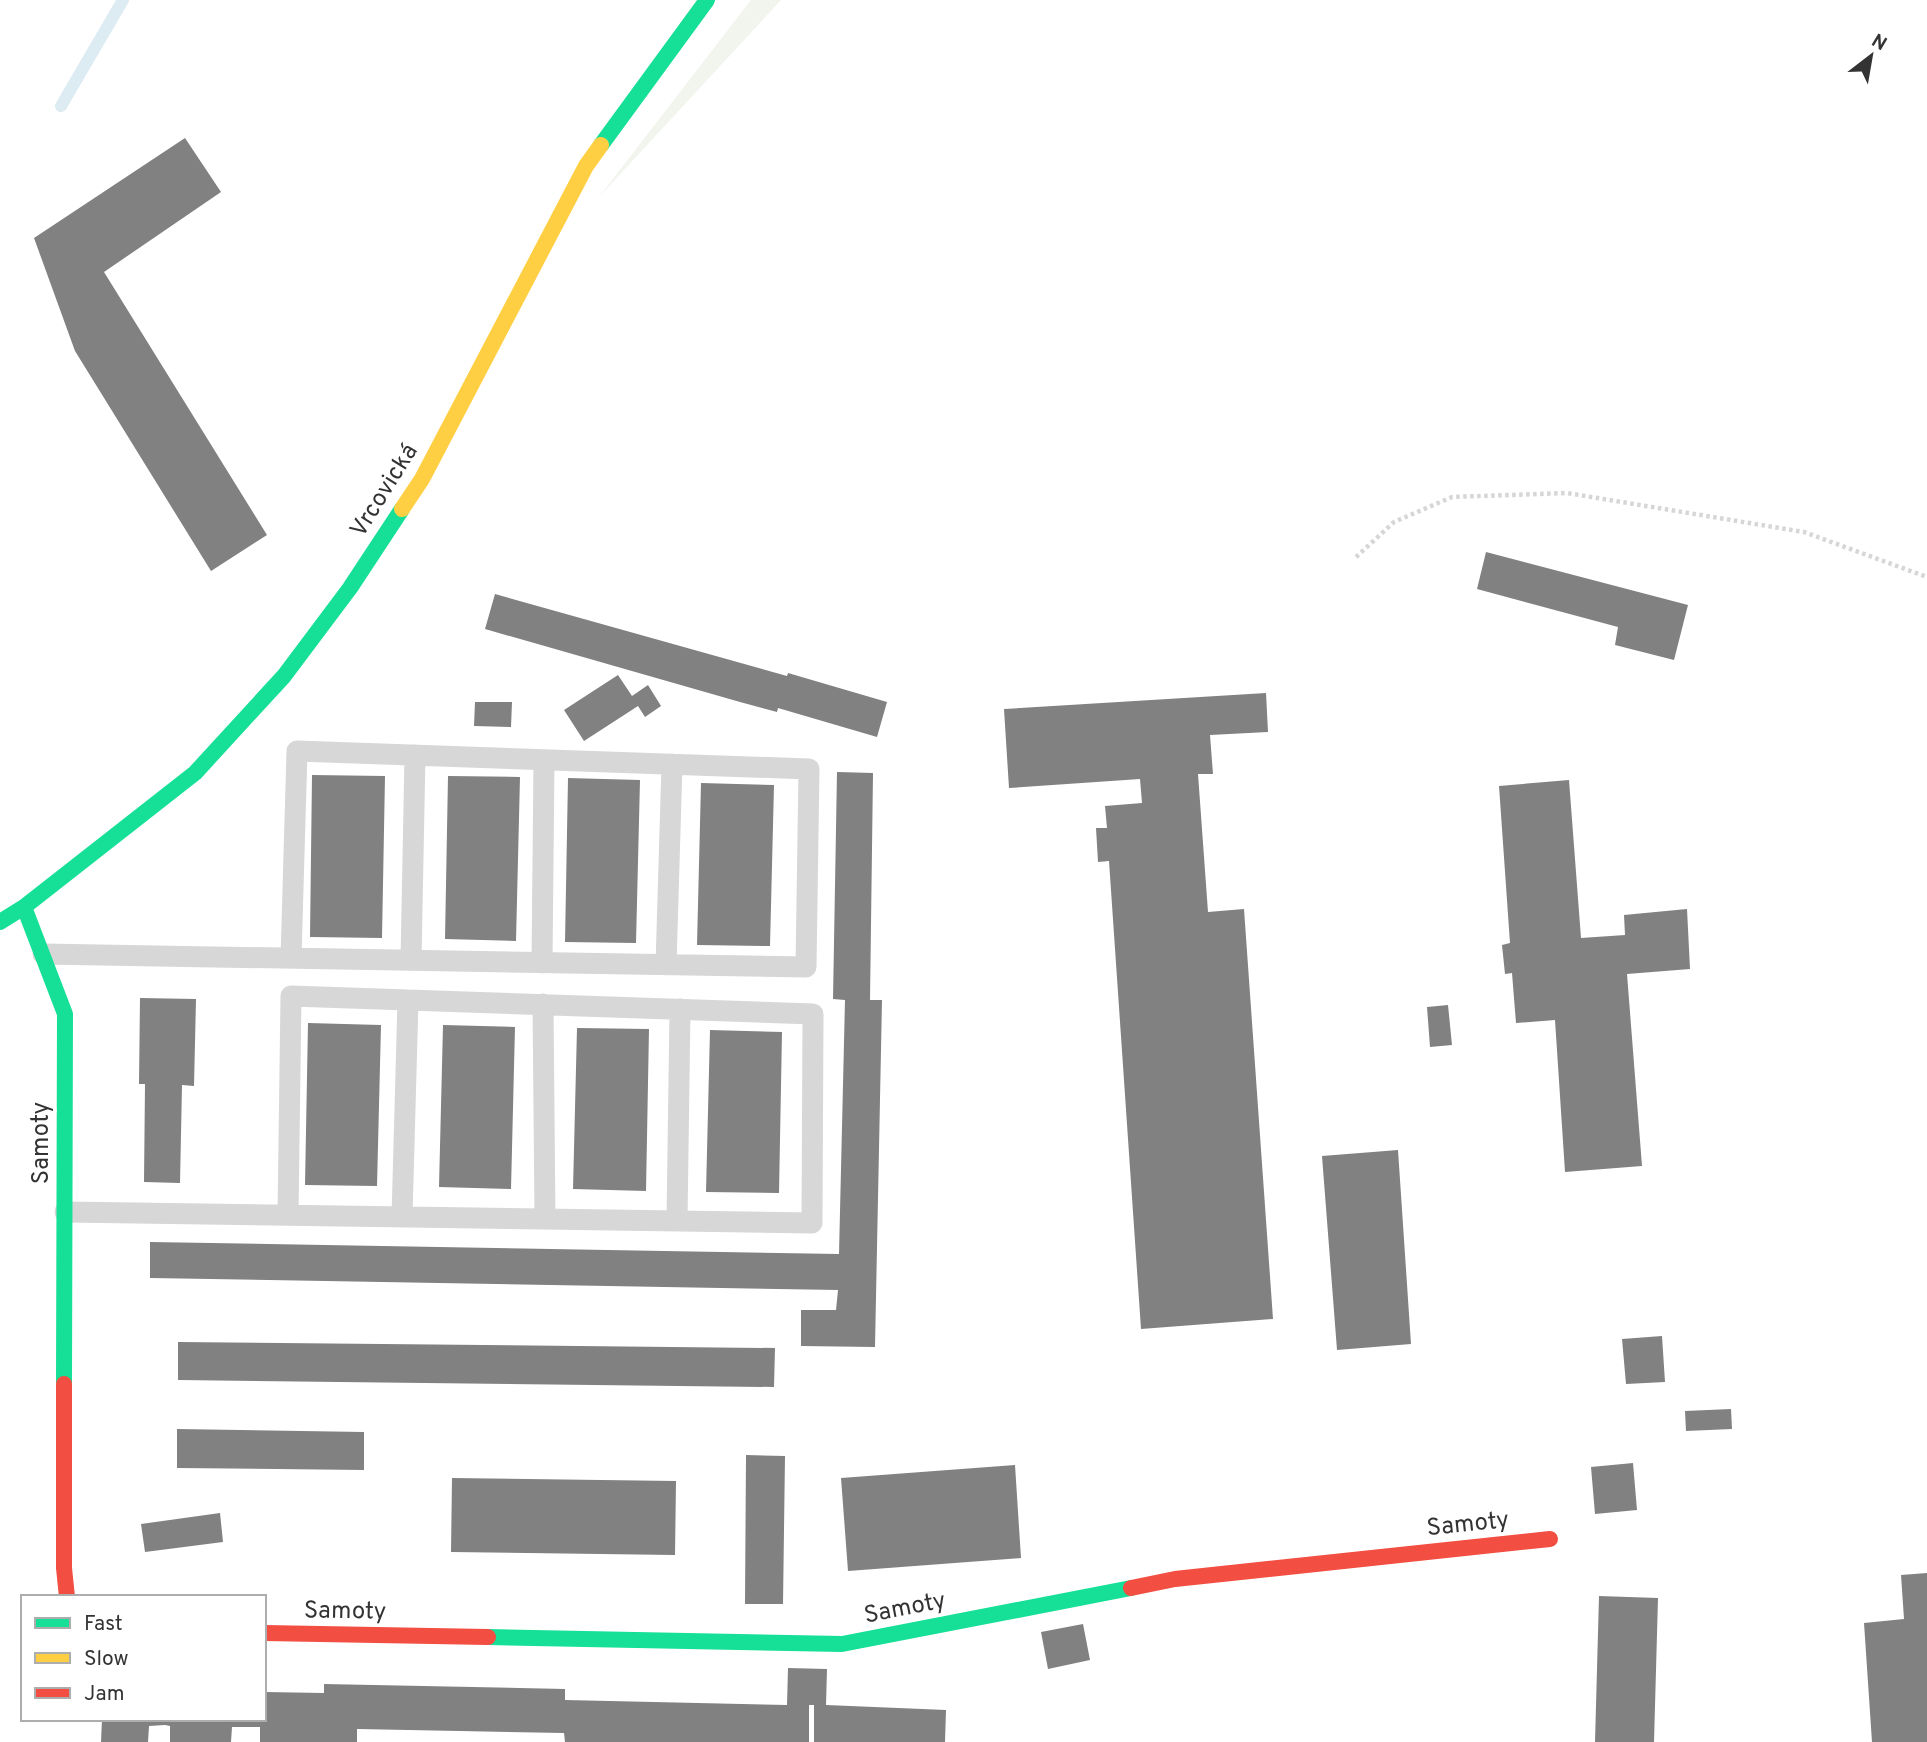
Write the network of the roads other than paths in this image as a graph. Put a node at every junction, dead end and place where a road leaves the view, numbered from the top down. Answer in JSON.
{"nodes":[{"id":1,"x":707,"y":0,"type":"edge"},
{"id":2,"x":415,"y":755,"type":"junction"},
{"id":3,"x":544,"y":760,"type":"junction"},
{"id":4,"x":672,"y":764,"type":"junction"},
{"id":5,"x":24,"y":907,"type":"junction"},
{"id":6,"x":0,"y":922,"type":"edge"},
{"id":7,"x":43,"y":954,"type":"junction"},
{"id":8,"x":291,"y":958,"type":"junction"},
{"id":9,"x":411,"y":960,"type":"junction"},
{"id":10,"x":542,"y":963,"type":"junction"},
{"id":11,"x":666,"y":965,"type":"junction"},
{"id":12,"x":408,"y":1000,"type":"junction"},
{"id":13,"x":543,"y":1004,"type":"junction"},
{"id":14,"x":680,"y":1009,"type":"junction"},
{"id":15,"x":65,"y":1212,"type":"junction"},
{"id":16,"x":288,"y":1215,"type":"junction"},
{"id":17,"x":402,"y":1217,"type":"junction"},
{"id":18,"x":545,"y":1219,"type":"junction"},
{"id":19,"x":677,"y":1222,"type":"junction"},
{"id":20,"x":1550,"y":1539,"type":"dead end"},
{"id":21,"x":67,"y":1595,"type":"edge"},
{"id":22,"x":266,"y":1633,"type":"edge"}],
"edges":[{"from":1,"to":5,"type":"street","name":"Vrcovická"},
{"from":2,"to":3,"type":"lane"},
{"from":2,"to":8,"type":"lane"},
{"from":2,"to":9,"type":"lane"},
{"from":3,"to":4,"type":"lane"},
{"from":3,"to":10,"type":"lane"},
{"from":4,"to":11,"type":"lane"},
{"from":4,"to":11,"type":"lane"},
{"from":5,"to":6,"type":"street","name":"Vrcovická"},
{"from":5,"to":7,"type":"street","name":"Samoty"},
{"from":7,"to":8,"type":"lane"},
{"from":7,"to":15,"type":"street","name":"Samoty"},
{"from":8,"to":9,"type":"lane"},
{"from":9,"to":10,"type":"lane"},
{"from":10,"to":11,"type":"lane"},
{"from":12,"to":13,"type":"lane"},
{"from":12,"to":16,"type":"lane"},
{"from":12,"to":17,"type":"lane"},
{"from":13,"to":14,"type":"lane"},
{"from":13,"to":18,"type":"lane"},
{"from":14,"to":19,"type":"lane"},
{"from":14,"to":19,"type":"lane"},
{"from":15,"to":16,"type":"lane"},
{"from":15,"to":21,"type":"street","name":"Samoty"},
{"from":16,"to":17,"type":"lane"},
{"from":17,"to":18,"type":"lane"},
{"from":18,"to":19,"type":"lane"},
{"from":20,"to":22,"type":"street","name":"Samoty"}]}
